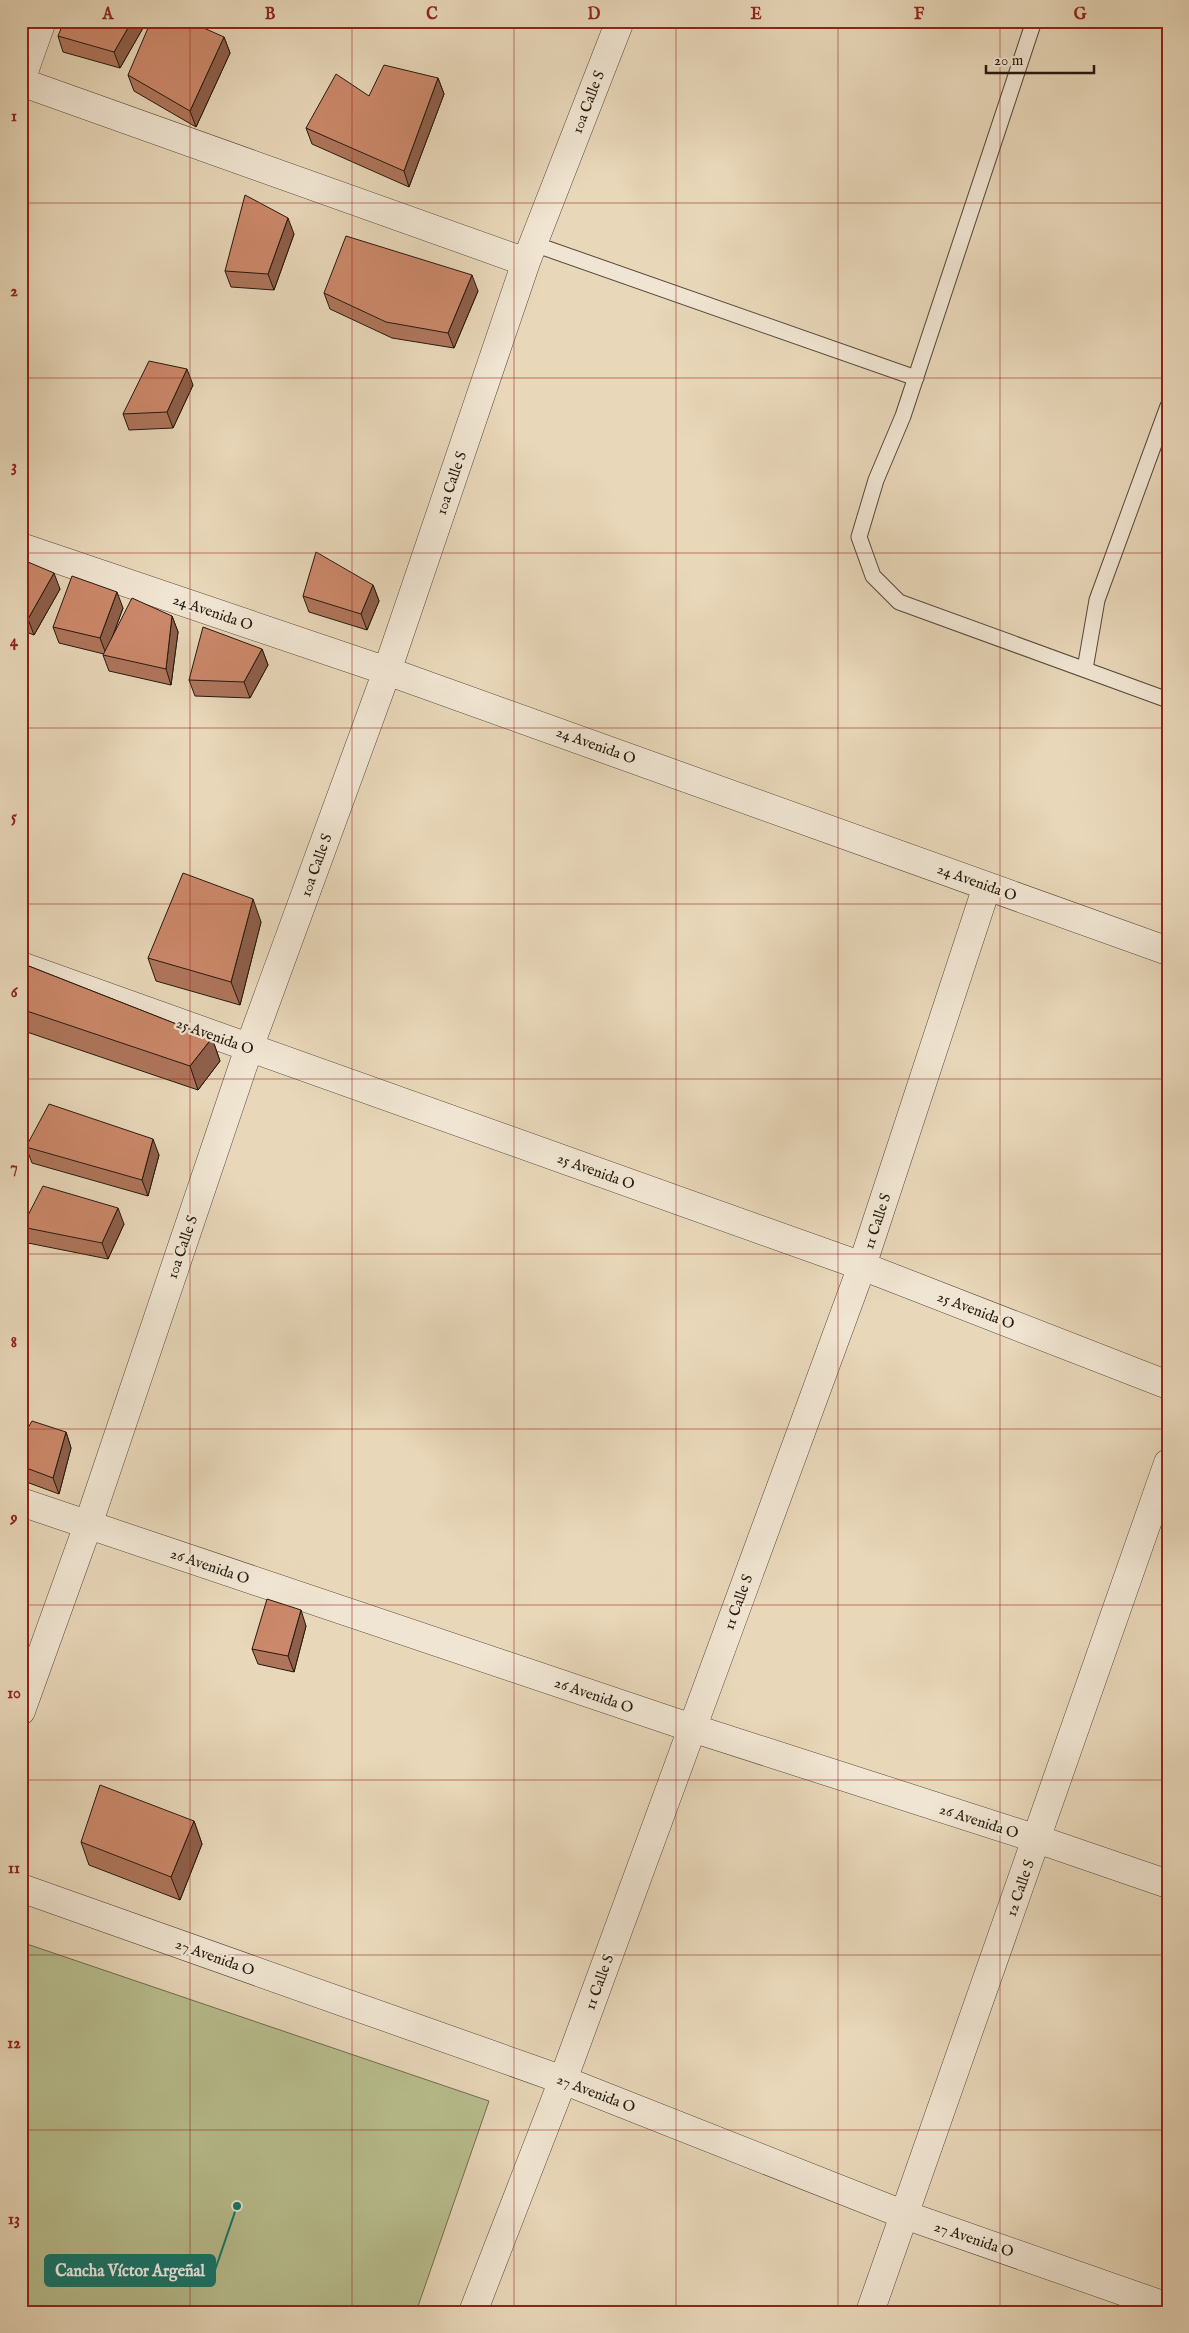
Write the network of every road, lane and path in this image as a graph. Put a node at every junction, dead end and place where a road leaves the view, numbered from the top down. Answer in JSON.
{"nodes":[{"id":1,"x":42,"y":21,"type":"edge"},
{"id":2,"x":620,"y":21,"type":"edge"},
{"id":3,"x":1034,"y":21,"type":"edge"},
{"id":4,"x":21,"y":81,"type":"edge"},
{"id":5,"x":530,"y":253,"type":"junction"},
{"id":6,"x":916,"y":378,"type":"junction"},
{"id":7,"x":1168,"y":406,"type":"edge"},
{"id":8,"x":21,"y":547,"type":"edge"},
{"id":9,"x":1085,"y":669,"type":"junction"},
{"id":10,"x":387,"y":671,"type":"junction"},
{"id":11,"x":1168,"y":700,"type":"edge"},
{"id":12,"x":987,"y":886,"type":"junction"},
{"id":13,"x":1168,"y":951,"type":"edge"},
{"id":14,"x":21,"y":966,"type":"edge"},
{"id":15,"x":249,"y":1048,"type":"junction"},
{"id":16,"x":862,"y":1266,"type":"junction"},
{"id":17,"x":1168,"y":1385,"type":"edge"},
{"id":18,"x":1168,"y":1463,"type":"edge"},
{"id":19,"x":21,"y":1502,"type":"edge"},
{"id":20,"x":88,"y":1525,"type":"junction"},
{"id":21,"x":21,"y":1711,"type":"edge"},
{"id":22,"x":692,"y":1728,"type":"junction"},
{"id":23,"x":1037,"y":1839,"type":"junction"},
{"id":24,"x":1168,"y":1884,"type":"edge"},
{"id":25,"x":21,"y":1888,"type":"edge"},
{"id":26,"x":563,"y":2080,"type":"junction"},
{"id":27,"x":904,"y":2215,"type":"junction"},
{"id":28,"x":1168,"y":2307,"type":"edge"},
{"id":29,"x":473,"y":2312,"type":"edge"},
{"id":30,"x":870,"y":2312,"type":"edge"}],
"edges":[{"from":1,"to":4,"type":"street"},
{"from":2,"to":5,"type":"street","name":"10a Calle S"},
{"from":3,"to":6,"type":"lane"},
{"from":4,"to":5,"type":"street"},
{"from":5,"to":6,"type":"lane"},
{"from":5,"to":10,"type":"street","name":"10a Calle S"},
{"from":6,"to":9,"type":"lane"},
{"from":7,"to":9,"type":"lane"},
{"from":8,"to":10,"type":"street","name":"24 Avenida O"},
{"from":9,"to":11,"type":"lane"},
{"from":10,"to":12,"type":"street","name":"24 Avenida O"},
{"from":10,"to":15,"type":"street","name":"10a Calle S"},
{"from":12,"to":13,"type":"street","name":"24 Avenida O"},
{"from":12,"to":16,"type":"street","name":"11 Calle S"},
{"from":14,"to":15,"type":"street","name":"25 Avenida O"},
{"from":15,"to":16,"type":"street","name":"25 Avenida O"},
{"from":15,"to":20,"type":"street","name":"10a Calle S"},
{"from":16,"to":17,"type":"street","name":"25 Avenida O"},
{"from":16,"to":22,"type":"street","name":"11 Calle S"},
{"from":18,"to":23,"type":"street","name":"12 Calle S"},
{"from":19,"to":20,"type":"street","name":"26 Avenida O"},
{"from":20,"to":21,"type":"street","name":"10a Calle S"},
{"from":20,"to":22,"type":"street","name":"26 Avenida O"},
{"from":22,"to":23,"type":"street","name":"26 Avenida O"},
{"from":22,"to":26,"type":"street","name":"11 Calle S"},
{"from":23,"to":24,"type":"street","name":"26 Avenida O"},
{"from":23,"to":27,"type":"street","name":"12 Calle S"},
{"from":25,"to":26,"type":"street","name":"27 Avenida O"},
{"from":26,"to":27,"type":"street","name":"27 Avenida O"},
{"from":26,"to":29,"type":"street","name":"11 Calle S"},
{"from":27,"to":28,"type":"street","name":"27 Avenida O"},
{"from":27,"to":30,"type":"street","name":"12 Calle S"}]}
